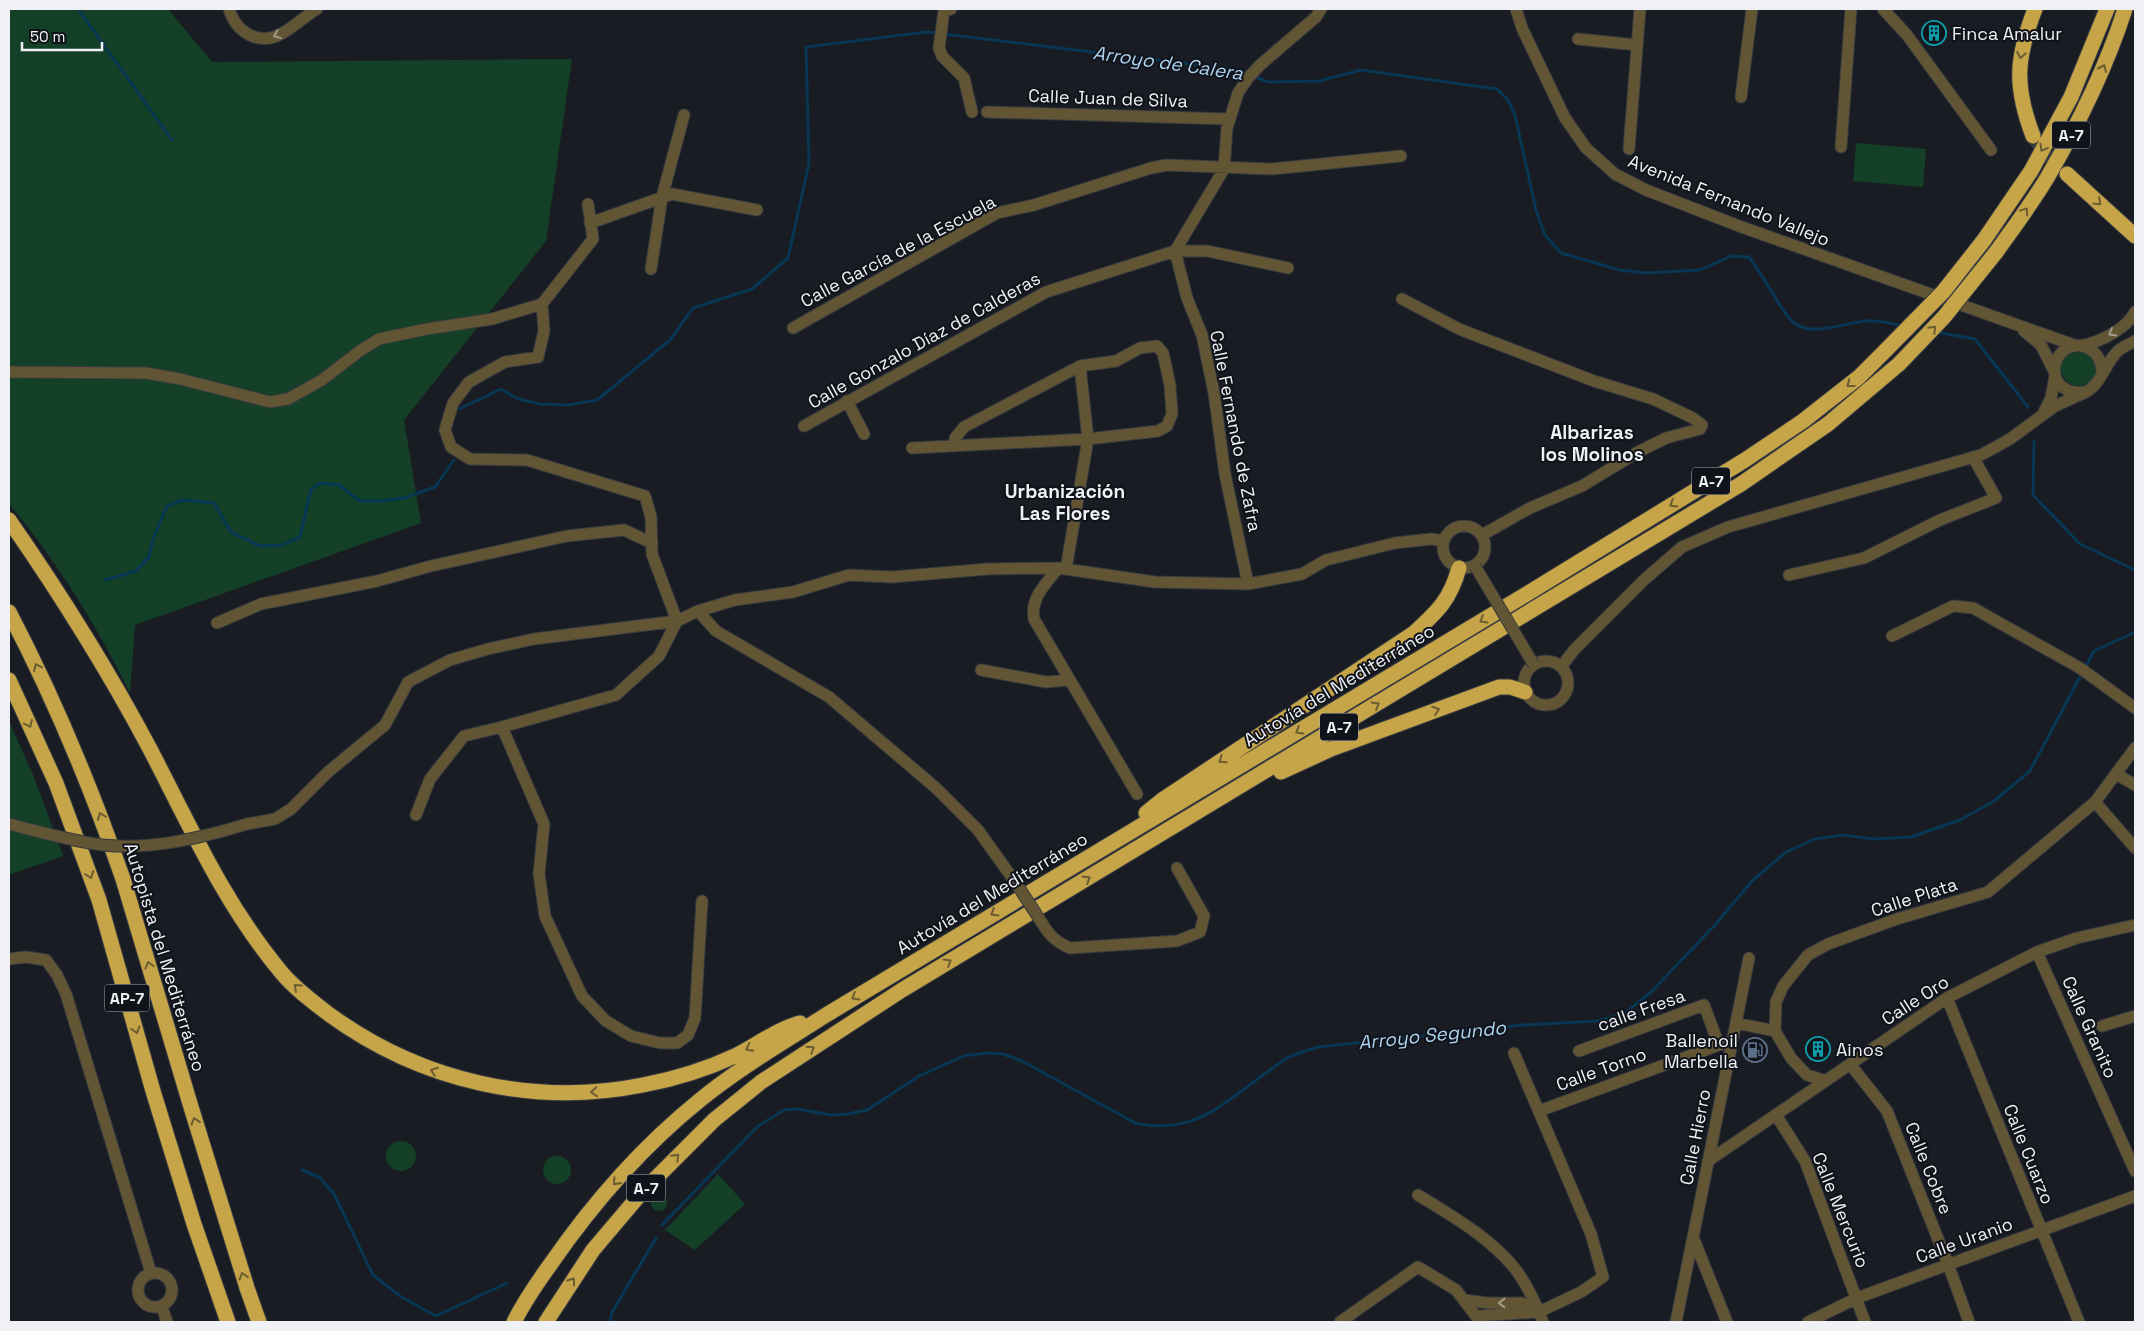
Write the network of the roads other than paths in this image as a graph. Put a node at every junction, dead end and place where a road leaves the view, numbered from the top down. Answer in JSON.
{"nodes":[{"id":1,"x":229,"y":9,"type":"edge"},
{"id":2,"x":317,"y":9,"type":"edge"},
{"id":3,"x":951,"y":9,"type":"edge"},
{"id":4,"x":1321,"y":9,"type":"edge"},
{"id":5,"x":1516,"y":9,"type":"edge"},
{"id":6,"x":1640,"y":9,"type":"edge"},
{"id":7,"x":1752,"y":9,"type":"edge"},
{"id":8,"x":1851,"y":9,"type":"edge"},
{"id":9,"x":1883,"y":9,"type":"edge"},
{"id":10,"x":2035,"y":9,"type":"edge"},
{"id":11,"x":2107,"y":9,"type":"edge"},
{"id":12,"x":2125,"y":9,"type":"edge"},
{"id":13,"x":1578,"y":39,"type":"dead end"},
{"id":14,"x":1637,"y":45,"type":"junction"},
{"id":15,"x":1742,"y":97,"type":"dead end"},
{"id":16,"x":972,"y":112,"type":"dead end"},
{"id":17,"x":987,"y":112,"type":"dead end"},
{"id":18,"x":684,"y":115,"type":"dead end"},
{"id":19,"x":1229,"y":119,"type":"junction"},
{"id":20,"x":2033,"y":136,"type":"tunnel mouth"},
{"id":21,"x":1841,"y":147,"type":"dead end"},
{"id":22,"x":1629,"y":149,"type":"dead end"},
{"id":23,"x":1991,"y":150,"type":"dead end"},
{"id":24,"x":1401,"y":156,"type":"dead end"},
{"id":25,"x":1224,"y":169,"type":"junction"},
{"id":26,"x":2068,"y":174,"type":"tunnel mouth"},
{"id":27,"x":662,"y":197,"type":"junction"},
{"id":28,"x":588,"y":204,"type":"dead end"},
{"id":29,"x":757,"y":210,"type":"dead end"},
{"id":30,"x":590,"y":223,"type":"junction"},
{"id":31,"x":2133,"y":236,"type":"edge"},
{"id":32,"x":1175,"y":251,"type":"junction"},
{"id":33,"x":1288,"y":268,"type":"dead end"},
{"id":34,"x":651,"y":269,"type":"dead end"},
{"id":35,"x":1402,"y":299,"type":"dead end"},
{"id":36,"x":542,"y":304,"type":"junction"},
{"id":37,"x":2135,"y":312,"type":"edge"},
{"id":38,"x":2015,"y":326,"type":"junction"},
{"id":39,"x":793,"y":328,"type":"dead end"},
{"id":40,"x":2135,"y":341,"type":"edge"},
{"id":41,"x":2078,"y":346,"type":"junction"},
{"id":42,"x":1080,"y":366,"type":"junction"},
{"id":43,"x":9,"y":372,"type":"edge"},
{"id":44,"x":2055,"y":373,"type":"junction"},
{"id":45,"x":2102,"y":374,"type":"junction"},
{"id":46,"x":2086,"y":392,"type":"junction"},
{"id":47,"x":847,"y":401,"type":"junction"},
{"id":48,"x":2041,"y":415,"type":"junction"},
{"id":49,"x":804,"y":426,"type":"dead end"},
{"id":50,"x":864,"y":434,"type":"dead end"},
{"id":51,"x":1088,"y":439,"type":"junction"},
{"id":52,"x":955,"y":446,"type":"junction"},
{"id":53,"x":912,"y":448,"type":"dead end"},
{"id":54,"x":1973,"y":457,"type":"junction"},
{"id":55,"x":9,"y":520,"type":"edge"},
{"id":56,"x":1482,"y":535,"type":"junction"},
{"id":57,"x":1444,"y":541,"type":"junction"},
{"id":58,"x":652,"y":543,"type":"junction"},
{"id":59,"x":1475,"y":566,"type":"junction"},
{"id":60,"x":1062,"y":568,"type":"junction"},
{"id":61,"x":1460,"y":568,"type":"junction"},
{"id":62,"x":1789,"y":575,"type":"dead end"},
{"id":63,"x":1248,"y":584,"type":"junction"},
{"id":64,"x":698,"y":611,"type":"junction"},
{"id":65,"x":9,"y":612,"type":"edge"},
{"id":66,"x":677,"y":621,"type":"junction"},
{"id":67,"x":217,"y":623,"type":"dead end"},
{"id":68,"x":1892,"y":636,"type":"dead end"},
{"id":69,"x":1534,"y":665,"type":"junction"},
{"id":70,"x":1561,"y":667,"type":"junction"},
{"id":71,"x":980,"y":670,"type":"dead end"},
{"id":72,"x":9,"y":680,"type":"edge"},
{"id":73,"x":1068,"y":680,"type":"junction"},
{"id":74,"x":1525,"y":692,"type":"junction"},
{"id":75,"x":2135,"y":708,"type":"edge"},
{"id":76,"x":502,"y":727,"type":"junction"},
{"id":77,"x":2135,"y":748,"type":"edge"},
{"id":78,"x":2116,"y":774,"type":"junction"},
{"id":79,"x":2135,"y":785,"type":"edge"},
{"id":80,"x":1137,"y":794,"type":"dead end"},
{"id":81,"x":2096,"y":802,"type":"junction"},
{"id":82,"x":416,"y":815,"type":"dead end"},
{"id":83,"x":9,"y":824,"type":"edge"},
{"id":84,"x":1169,"y":830,"type":"junction"},
{"id":85,"x":1109,"y":844,"type":"junction"},
{"id":86,"x":2135,"y":848,"type":"edge"},
{"id":87,"x":1177,"y":868,"type":"dead end"},
{"id":88,"x":702,"y":901,"type":"dead end"},
{"id":89,"x":2135,"y":924,"type":"edge"},
{"id":90,"x":2037,"y":952,"type":"junction"},
{"id":91,"x":1749,"y":958,"type":"dead end"},
{"id":92,"x":9,"y":959,"type":"edge"},
{"id":93,"x":1947,"y":998,"type":"junction"},
{"id":94,"x":826,"y":1015,"type":"junction"},
{"id":95,"x":2135,"y":1016,"type":"edge"},
{"id":96,"x":1736,"y":1023,"type":"junction"},
{"id":97,"x":2102,"y":1026,"type":"dead end"},
{"id":98,"x":1775,"y":1032,"type":"junction"},
{"id":99,"x":1732,"y":1041,"type":"junction"},
{"id":100,"x":1719,"y":1044,"type":"junction"},
{"id":101,"x":1579,"y":1051,"type":"dead end"},
{"id":102,"x":1514,"y":1053,"type":"dead end"},
{"id":103,"x":1850,"y":1064,"type":"junction"},
{"id":104,"x":1826,"y":1081,"type":"junction"},
{"id":105,"x":153,"y":1091,"type":"junction"},
{"id":106,"x":1539,"y":1111,"type":"junction"},
{"id":107,"x":1776,"y":1115,"type":"junction"},
{"id":108,"x":1708,"y":1161,"type":"junction"},
{"id":109,"x":2135,"y":1171,"type":"edge"},
{"id":110,"x":1418,"y":1195,"type":"dead end"},
{"id":111,"x":2135,"y":1196,"type":"edge"},
{"id":112,"x":2042,"y":1230,"type":"junction"},
{"id":113,"x":1693,"y":1237,"type":"junction"},
{"id":114,"x":1948,"y":1264,"type":"junction"},
{"id":115,"x":151,"y":1273,"type":"junction"},
{"id":116,"x":1857,"y":1298,"type":"junction"},
{"id":117,"x":1464,"y":1300,"type":"junction"},
{"id":118,"x":162,"y":1307,"type":"junction"},
{"id":119,"x":1541,"y":1317,"type":"edge"},
{"id":120,"x":1473,"y":1319,"type":"edge"},
{"id":121,"x":515,"y":1321,"type":"edge"},
{"id":122,"x":167,"y":1322,"type":"edge"},
{"id":123,"x":218,"y":1322,"type":"edge"},
{"id":124,"x":228,"y":1322,"type":"edge"},
{"id":125,"x":260,"y":1322,"type":"edge"},
{"id":126,"x":546,"y":1322,"type":"edge"},
{"id":127,"x":1340,"y":1322,"type":"edge"},
{"id":128,"x":1676,"y":1322,"type":"edge"},
{"id":129,"x":1727,"y":1322,"type":"edge"},
{"id":130,"x":1808,"y":1322,"type":"edge"},
{"id":131,"x":1865,"y":1322,"type":"edge"},
{"id":132,"x":1969,"y":1322,"type":"edge"},
{"id":133,"x":2079,"y":1322,"type":"edge"}],
"edges":[{"from":2,"to":1,"type":"street","one_way":true},
{"from":3,"to":16,"type":"street"},
{"from":4,"to":19,"type":"street"},
{"from":5,"to":38,"type":"street","name":"Avenida Fernando Vallejo"},
{"from":6,"to":14,"type":"street"},
{"from":7,"to":15,"type":"street"},
{"from":8,"to":21,"type":"street"},
{"from":9,"to":23,"type":"street"},
{"from":10,"to":20,"type":"highway","one_way":true},
{"from":11,"to":85,"type":"highway","name":"Autovía del Mediterráneo","number":"A-7","one_way":true,"bridge":true},
{"from":84,"to":12,"type":"highway","name":"Autovía del Mediterráneo","number":"A-7","one_way":true,"bridge":true},
{"from":13,"to":14,"type":"street"},
{"from":14,"to":22,"type":"street"},
{"from":17,"to":19,"type":"street","name":"Calle Juan de Silva"},
{"from":18,"to":27,"type":"street"},
{"from":19,"to":25,"type":"street"},
{"from":24,"to":25,"type":"street","name":"Calle García de la Escuela"},
{"from":25,"to":32,"type":"street"},
{"from":25,"to":39,"type":"street","name":"Calle García de la Escuela"},
{"from":26,"to":31,"type":"highway","one_way":true},
{"from":27,"to":29,"type":"street"},
{"from":27,"to":30,"type":"street"},
{"from":27,"to":34,"type":"street"},
{"from":28,"to":30,"type":"street"},
{"from":30,"to":36,"type":"street"},
{"from":32,"to":33,"type":"street","name":"Calle Gonzalo Díaz de Calderas"},
{"from":32,"to":47,"type":"street","name":"Calle Gonzalo Díaz de Calderas"},
{"from":32,"to":63,"type":"street","name":"Calle Fernando de Zafra"},
{"from":35,"to":56,"type":"street"},
{"from":36,"to":43,"type":"street"},
{"from":36,"to":58,"type":"street"},
{"from":37,"to":41,"type":"street","one_way":true},
{"from":38,"to":41,"type":"street","name":"Avenida Fernando Vallejo"},
{"from":38,"to":44,"type":"street","name":"Avenida Fernando Vallejo"},
{"from":40,"to":45,"type":"street"},
{"from":41,"to":44,"type":"street"},
{"from":41,"to":45,"type":"street"},
{"from":42,"to":51,"type":"street"},
{"from":42,"to":51,"type":"street"},
{"from":42,"to":52,"type":"street"},
{"from":44,"to":46,"type":"street"},
{"from":44,"to":48,"type":"street"},
{"from":45,"to":46,"type":"street"},
{"from":46,"to":48,"type":"street"},
{"from":47,"to":49,"type":"street","name":"Calle Gonzalo Díaz de Calderas"},
{"from":47,"to":50,"type":"street"},
{"from":48,"to":54,"type":"street"},
{"from":51,"to":52,"type":"street"},
{"from":51,"to":60,"type":"street"},
{"from":52,"to":53,"type":"street"},
{"from":54,"to":62,"type":"street"},
{"from":54,"to":70,"type":"street"},
{"from":94,"to":55,"type":"highway","one_way":true},
{"from":56,"to":57,"type":"street"},
{"from":56,"to":59,"type":"street"},
{"from":57,"to":61,"type":"street"},
{"from":57,"to":63,"type":"street"},
{"from":58,"to":66,"type":"street"},
{"from":58,"to":67,"type":"street"},
{"from":59,"to":61,"type":"street"},
{"from":59,"to":69,"type":"street","bridge":true},
{"from":60,"to":63,"type":"street"},
{"from":60,"to":64,"type":"street"},
{"from":60,"to":73,"type":"street"},
{"from":61,"to":85,"type":"highway","one_way":true},
{"from":64,"to":66,"type":"street"},
{"from":64,"to":87,"type":"street","bridge":true},
{"from":125,"to":65,"type":"highway","name":"Autopista del Mediterráneo","number":"AP-7","one_way":true},
{"from":66,"to":76,"type":"street"},
{"from":66,"to":83,"type":"street","bridge":true},
{"from":68,"to":75,"type":"street"},
{"from":69,"to":70,"type":"street"},
{"from":69,"to":74,"type":"street"},
{"from":70,"to":74,"type":"street"},
{"from":71,"to":73,"type":"street"},
{"from":72,"to":105,"type":"highway","number":"AP-7","one_way":true},
{"from":73,"to":80,"type":"street"},
{"from":84,"to":74,"type":"highway","one_way":true},
{"from":76,"to":82,"type":"street"},
{"from":76,"to":88,"type":"street"},
{"from":77,"to":78,"type":"street","name":"Calle Plata"},
{"from":78,"to":79,"type":"street"},
{"from":78,"to":81,"type":"street","name":"Calle Plata"},
{"from":81,"to":86,"type":"street"},
{"from":81,"to":98,"type":"street","name":"Calle Plata"},
{"from":126,"to":84,"type":"highway","name":"Autovía del Mediterráneo","number":"A-7","one_way":true},
{"from":85,"to":94,"type":"highway","name":"Autovía del Mediterráneo","number":"A-7","one_way":true},
{"from":89,"to":90,"type":"street","name":"Calle Oro"},
{"from":90,"to":93,"type":"street","name":"Calle Oro"},
{"from":90,"to":109,"type":"street","name":"Calle Granito"},
{"from":91,"to":96,"type":"street","name":"Calle Hierro"},
{"from":92,"to":115,"type":"street"},
{"from":93,"to":103,"type":"street","name":"Calle Oro"},
{"from":93,"to":112,"type":"street","name":"Calle Cuarzo"},
{"from":94,"to":121,"type":"highway","name":"Autovía del Mediterráneo","number":"A-7","one_way":true},
{"from":95,"to":97,"type":"street"},
{"from":96,"to":98,"type":"street"},
{"from":96,"to":99,"type":"street","name":"Calle Hierro"},
{"from":98,"to":104,"type":"street"},
{"from":99,"to":100,"type":"street","name":"Calle Torno"},
{"from":99,"to":108,"type":"street","name":"Calle Hierro"},
{"from":100,"to":101,"type":"street","name":"calle Fresa"},
{"from":100,"to":106,"type":"street","name":"Calle Torno"},
{"from":102,"to":106,"type":"street"},
{"from":103,"to":104,"type":"street","name":"Calle Oro"},
{"from":103,"to":114,"type":"street","name":"Calle Cobre"},
{"from":104,"to":107,"type":"street","name":"Calle Oro"},
{"from":105,"to":123,"type":"highway"},
{"from":105,"to":124,"type":"highway","number":"AP-7"},
{"from":106,"to":119,"type":"street"},
{"from":107,"to":108,"type":"street","name":"Calle Oro"},
{"from":107,"to":116,"type":"street","name":"Calle Mercurio"},
{"from":108,"to":113,"type":"street","name":"Calle Hierro"},
{"from":110,"to":119,"type":"street"},
{"from":111,"to":112,"type":"street","name":"Calle Uranio"},
{"from":112,"to":114,"type":"street","name":"Calle Uranio"},
{"from":112,"to":133,"type":"street","name":"Calle Cuarzo"},
{"from":113,"to":128,"type":"street","name":"Calle Hierro"},
{"from":113,"to":129,"type":"street"},
{"from":114,"to":116,"type":"street","name":"Calle Uranio"},
{"from":114,"to":132,"type":"street","name":"Calle Cobre"},
{"from":115,"to":118,"type":"street"},
{"from":115,"to":118,"type":"street"},
{"from":116,"to":130,"type":"street","name":"Calle Uranio"},
{"from":116,"to":131,"type":"street","name":"Calle Mercurio"},
{"from":119,"to":117,"type":"street","one_way":true},
{"from":117,"to":120,"type":"street"},
{"from":117,"to":127,"type":"street"},
{"from":118,"to":122,"type":"street"},
{"from":119,"to":120,"type":"street"}]}
